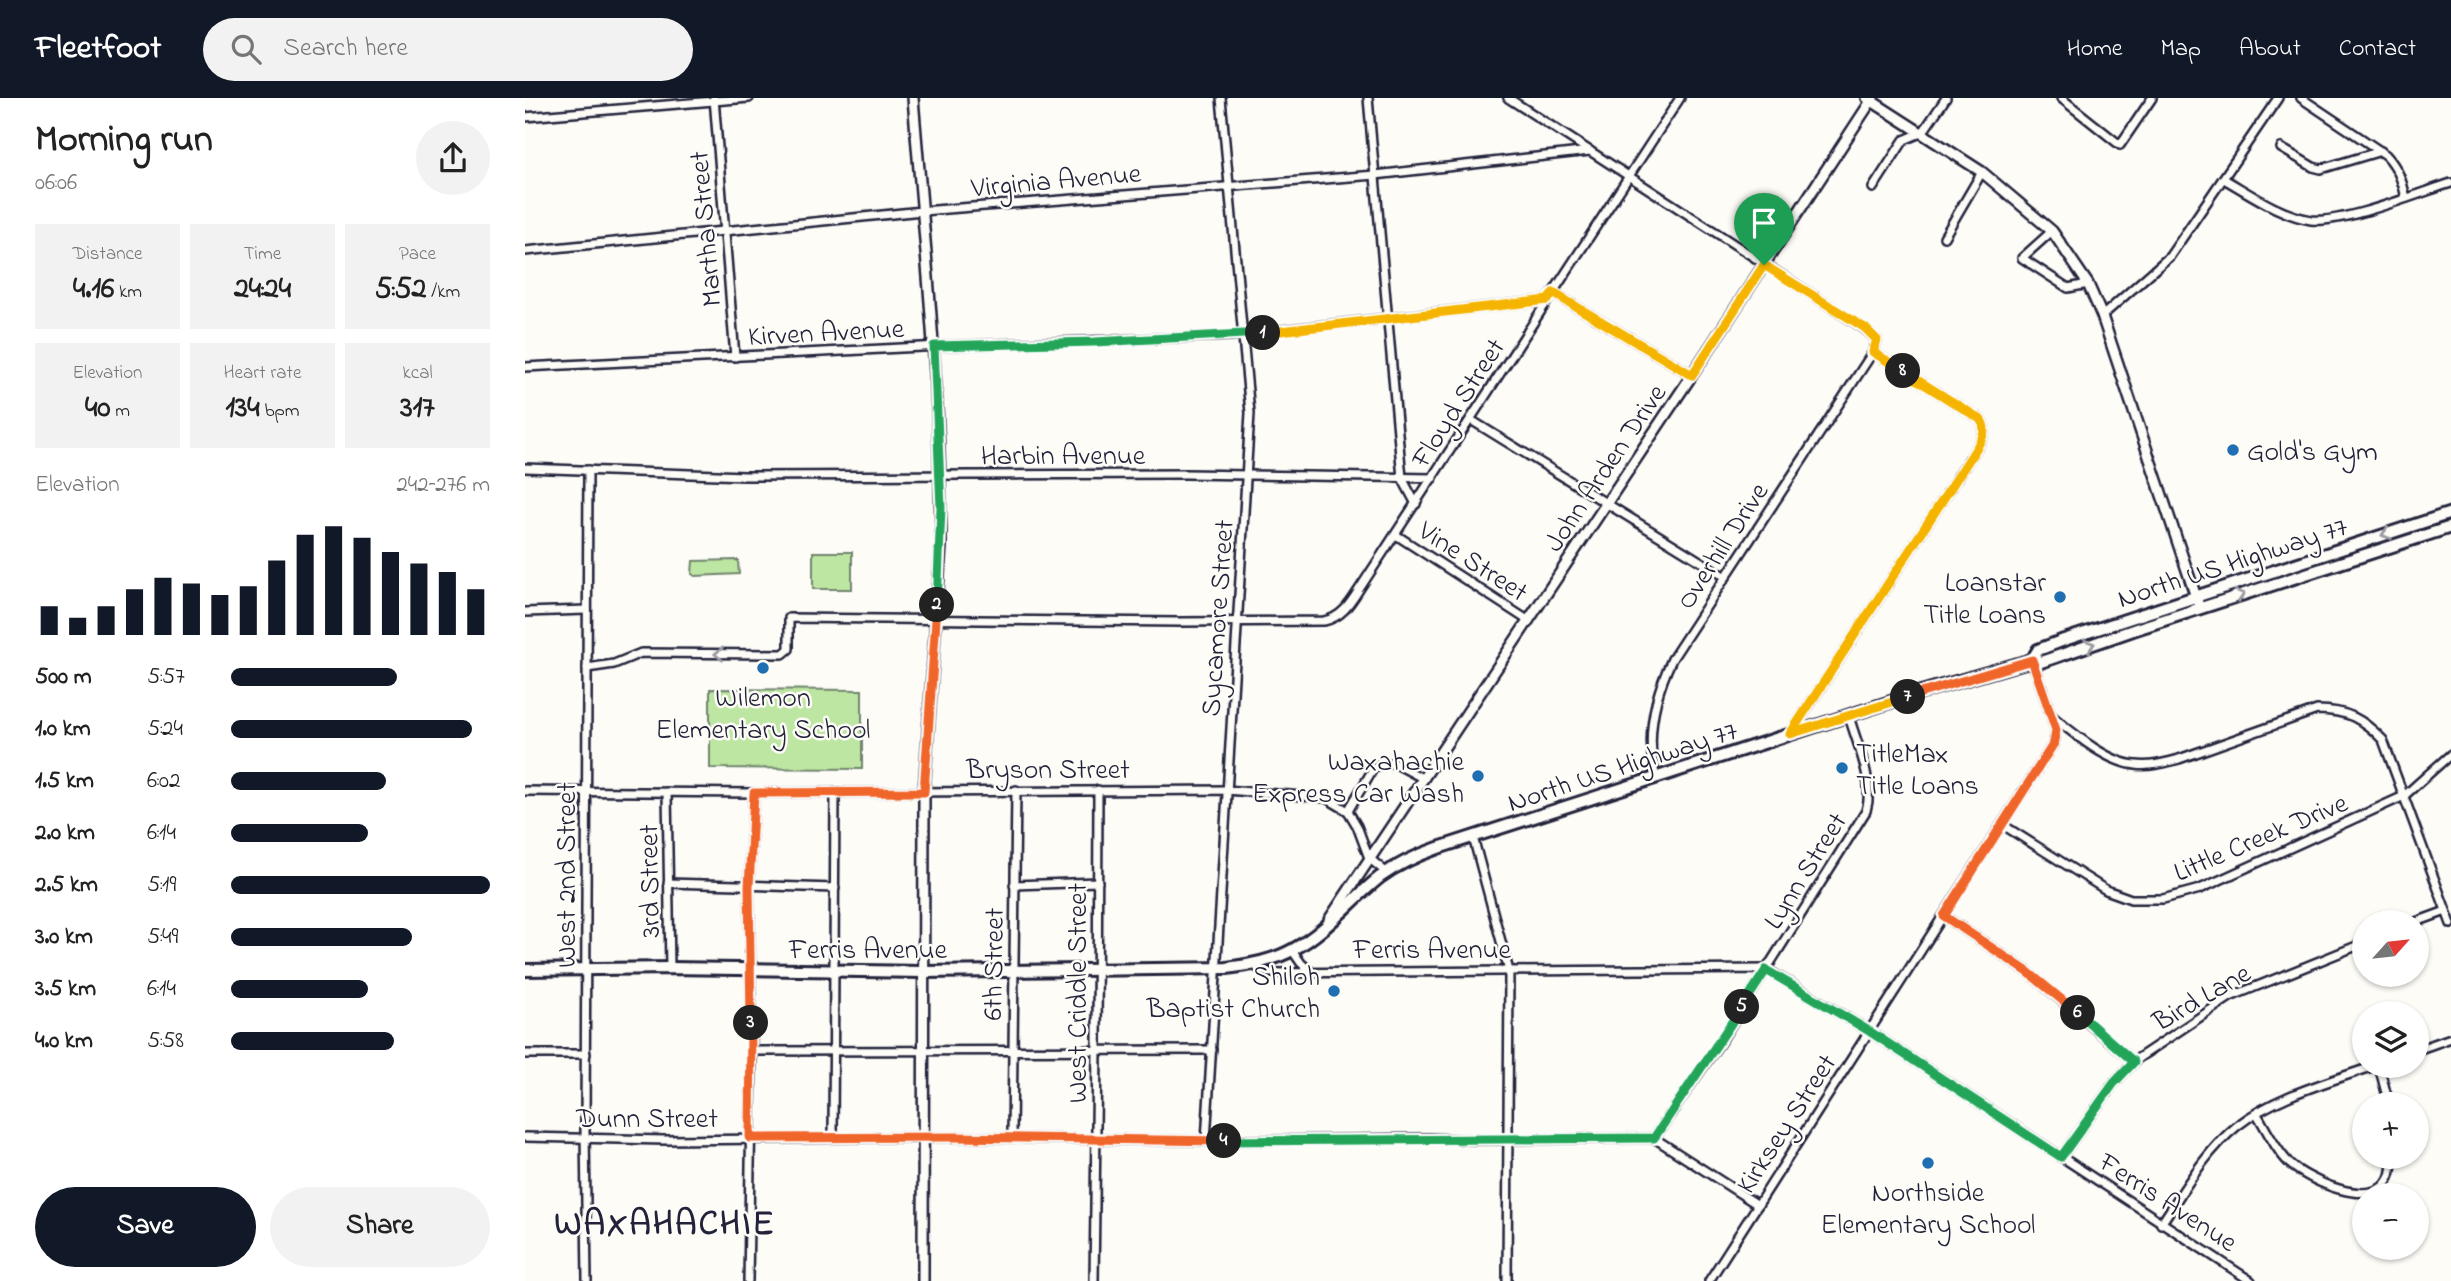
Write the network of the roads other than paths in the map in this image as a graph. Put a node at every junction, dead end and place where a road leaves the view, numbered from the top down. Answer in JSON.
{"nodes":[{"id":1,"x":749,"y":98,"type":"edge"},
{"id":2,"x":913,"y":98,"type":"edge"},
{"id":3,"x":1221,"y":98,"type":"edge"},
{"id":4,"x":1368,"y":98,"type":"edge"},
{"id":5,"x":1508,"y":98,"type":"edge"},
{"id":6,"x":1680,"y":98,"type":"edge"},
{"id":7,"x":1947,"y":98,"type":"edge"},
{"id":8,"x":2061,"y":98,"type":"edge"},
{"id":9,"x":2152,"y":98,"type":"edge"},
{"id":10,"x":2278,"y":98,"type":"edge"},
{"id":11,"x":2301,"y":98,"type":"edge"},
{"id":12,"x":714,"y":99,"type":"edge"},
{"id":13,"x":1870,"y":99,"type":"edge"},
{"id":14,"x":525,"y":117,"type":"edge"},
{"id":15,"x":1923,"y":132,"type":"junction"},
{"id":16,"x":2281,"y":148,"type":"dead end"},
{"id":17,"x":1590,"y":150,"type":"junction"},
{"id":18,"x":2381,"y":151,"type":"junction"},
{"id":19,"x":1982,"y":172,"type":"junction"},
{"id":20,"x":1375,"y":176,"type":"junction"},
{"id":21,"x":1629,"y":177,"type":"junction"},
{"id":22,"x":2224,"y":179,"type":"junction"},
{"id":23,"x":2451,"y":183,"type":"edge"},
{"id":24,"x":1231,"y":186,"type":"junction"},
{"id":25,"x":1873,"y":188,"type":"dead end"},
{"id":26,"x":2406,"y":198,"type":"junction"},
{"id":27,"x":922,"y":211,"type":"junction"},
{"id":28,"x":725,"y":230,"type":"junction"},
{"id":29,"x":2052,"y":230,"type":"junction"},
{"id":30,"x":1944,"y":237,"type":"dead end"},
{"id":31,"x":525,"y":251,"type":"edge"},
{"id":32,"x":1764,"y":265,"type":"junction"},
{"id":33,"x":2088,"y":284,"type":"junction"},
{"id":34,"x":1550,"y":296,"type":"junction"},
{"id":35,"x":2102,"y":316,"type":"junction"},
{"id":36,"x":1388,"y":319,"type":"junction"},
{"id":37,"x":1244,"y":335,"type":"junction"},
{"id":38,"x":934,"y":346,"type":"junction"},
{"id":39,"x":1873,"y":352,"type":"junction"},
{"id":40,"x":735,"y":357,"type":"junction"},
{"id":41,"x":525,"y":367,"type":"edge"},
{"id":42,"x":1692,"y":375,"type":"junction"},
{"id":43,"x":1471,"y":420,"type":"junction"},
{"id":44,"x":525,"y":468,"type":"edge"},
{"id":45,"x":588,"y":470,"type":"junction"},
{"id":46,"x":940,"y":476,"type":"junction"},
{"id":47,"x":1246,"y":476,"type":"junction"},
{"id":48,"x":1402,"y":478,"type":"junction"},
{"id":49,"x":1433,"y":478,"type":"junction"},
{"id":50,"x":1606,"y":503,"type":"junction"},
{"id":51,"x":1416,"y":504,"type":"junction"},
{"id":52,"x":2451,"y":513,"type":"edge"},
{"id":53,"x":2451,"y":527,"type":"edge"},
{"id":54,"x":1396,"y":535,"type":"junction"},
{"id":55,"x":1726,"y":576,"type":"junction"},
{"id":56,"x":2198,"y":602,"type":"junction"},
{"id":57,"x":587,"y":610,"type":"junction"},
{"id":58,"x":525,"y":612,"type":"edge"},
{"id":59,"x":936,"y":619,"type":"junction"},
{"id":60,"x":1237,"y":621,"type":"junction"},
{"id":61,"x":1529,"y":621,"type":"junction"},
{"id":62,"x":2032,"y":660,"type":"junction"},
{"id":63,"x":587,"y":668,"type":"junction"},
{"id":64,"x":2051,"y":715,"type":"junction"},
{"id":65,"x":1849,"y":716,"type":"junction"},
{"id":66,"x":1790,"y":734,"type":"junction"},
{"id":67,"x":2451,"y":754,"type":"edge"},
{"id":68,"x":1657,"y":778,"type":"junction"},
{"id":69,"x":1423,"y":779,"type":"junction"},
{"id":70,"x":1016,"y":790,"type":"junction"},
{"id":71,"x":1098,"y":790,"type":"junction"},
{"id":72,"x":1226,"y":790,"type":"junction"},
{"id":73,"x":525,"y":791,"type":"edge"},
{"id":74,"x":586,"y":792,"type":"junction"},
{"id":75,"x":667,"y":792,"type":"junction"},
{"id":76,"x":835,"y":792,"type":"junction"},
{"id":77,"x":924,"y":792,"type":"junction"},
{"id":78,"x":754,"y":793,"type":"junction"},
{"id":79,"x":2404,"y":796,"type":"junction"},
{"id":80,"x":1348,"y":811,"type":"junction"},
{"id":81,"x":2003,"y":825,"type":"junction"},
{"id":82,"x":1473,"y":837,"type":"junction"},
{"id":83,"x":1369,"y":858,"type":"junction"},
{"id":84,"x":1387,"y":873,"type":"junction"},
{"id":85,"x":1098,"y":882,"type":"junction"},
{"id":86,"x":668,"y":883,"type":"junction"},
{"id":87,"x":1014,"y":885,"type":"junction"},
{"id":88,"x":749,"y":887,"type":"junction"},
{"id":89,"x":835,"y":888,"type":"junction"},
{"id":90,"x":2446,"y":911,"type":"junction"},
{"id":91,"x":1944,"y":916,"type":"junction"},
{"id":92,"x":2429,"y":917,"type":"edge"},
{"id":93,"x":2451,"y":924,"type":"edge"},
{"id":94,"x":1322,"y":930,"type":"junction"},
{"id":95,"x":2352,"y":948,"type":"edge"},
{"id":96,"x":1292,"y":950,"type":"junction"},
{"id":97,"x":1254,"y":965,"type":"junction"},
{"id":98,"x":670,"y":968,"type":"junction"},
{"id":99,"x":1216,"y":969,"type":"junction"},
{"id":100,"x":525,"y":970,"type":"edge"},
{"id":101,"x":751,"y":970,"type":"junction"},
{"id":102,"x":1097,"y":970,"type":"junction"},
{"id":103,"x":1766,"y":970,"type":"junction"},
{"id":104,"x":586,"y":971,"type":"junction"},
{"id":105,"x":834,"y":971,"type":"junction"},
{"id":106,"x":1013,"y":971,"type":"junction"},
{"id":107,"x":1311,"y":971,"type":"junction"},
{"id":108,"x":1509,"y":971,"type":"junction"},
{"id":109,"x":923,"y":972,"type":"junction"},
{"id":110,"x":1869,"y":1031,"type":"junction"},
{"id":111,"x":2451,"y":1038,"type":"edge"},
{"id":112,"x":2429,"y":1046,"type":"edge"},
{"id":113,"x":1212,"y":1050,"type":"junction"},
{"id":114,"x":752,"y":1051,"type":"junction"},
{"id":115,"x":834,"y":1051,"type":"junction"},
{"id":116,"x":922,"y":1051,"type":"junction"},
{"id":117,"x":1013,"y":1051,"type":"junction"},
{"id":118,"x":1097,"y":1051,"type":"junction"},
{"id":119,"x":525,"y":1054,"type":"edge"},
{"id":120,"x":586,"y":1054,"type":"junction"},
{"id":121,"x":2134,"y":1062,"type":"junction"},
{"id":122,"x":2352,"y":1075,"type":"edge"},
{"id":123,"x":2257,"y":1114,"type":"junction"},
{"id":124,"x":525,"y":1137,"type":"edge"},
{"id":125,"x":923,"y":1137,"type":"junction"},
{"id":126,"x":750,"y":1138,"type":"junction"},
{"id":127,"x":833,"y":1138,"type":"junction"},
{"id":128,"x":1012,"y":1138,"type":"junction"},
{"id":129,"x":1654,"y":1138,"type":"junction"},
{"id":130,"x":585,"y":1139,"type":"junction"},
{"id":131,"x":1096,"y":1139,"type":"junction"},
{"id":132,"x":1508,"y":1140,"type":"junction"},
{"id":133,"x":1206,"y":1141,"type":"junction"},
{"id":134,"x":2061,"y":1157,"type":"junction"},
{"id":135,"x":2390,"y":1169,"type":"edge"},
{"id":136,"x":1758,"y":1205,"type":"junction"},
{"id":137,"x":2161,"y":1224,"type":"junction"},
{"id":138,"x":587,"y":1281,"type":"edge"},
{"id":139,"x":748,"y":1281,"type":"edge"},
{"id":140,"x":923,"y":1281,"type":"edge"},
{"id":141,"x":1094,"y":1281,"type":"edge"},
{"id":142,"x":1507,"y":1281,"type":"edge"},
{"id":143,"x":1709,"y":1281,"type":"edge"},
{"id":144,"x":2251,"y":1281,"type":"edge"}],
"edges":[{"from":1,"to":12,"type":"street"},
{"from":2,"to":27,"type":"street"},
{"from":3,"to":24,"type":"street","name":"Sycamore Street"},
{"from":4,"to":20,"type":"street"},
{"from":5,"to":17,"type":"street"},
{"from":6,"to":21,"type":"street","name":"Floyd Street"},
{"from":7,"to":15,"type":"street"},
{"from":8,"to":9,"type":"street"},
{"from":10,"to":22,"type":"street"},
{"from":11,"to":18,"type":"street"},
{"from":12,"to":14,"type":"street"},
{"from":12,"to":28,"type":"street","name":"Martha Street"},
{"from":13,"to":15,"type":"street"},
{"from":13,"to":32,"type":"street","name":"John Arden Drive"},
{"from":15,"to":19,"type":"street"},
{"from":15,"to":25,"type":"street"},
{"from":16,"to":18,"type":"street"},
{"from":17,"to":20,"type":"street","name":"Virginia Avenue"},
{"from":17,"to":21,"type":"street"},
{"from":18,"to":26,"type":"street"},
{"from":19,"to":29,"type":"street"},
{"from":19,"to":30,"type":"street"},
{"from":20,"to":24,"type":"street","name":"Virginia Avenue"},
{"from":20,"to":36,"type":"street"},
{"from":21,"to":32,"type":"street"},
{"from":21,"to":34,"type":"street","name":"Floyd Street"},
{"from":22,"to":26,"type":"street"},
{"from":22,"to":35,"type":"street"},
{"from":23,"to":26,"type":"street"},
{"from":24,"to":27,"type":"street","name":"Virginia Avenue"},
{"from":24,"to":37,"type":"street","name":"Sycamore Street"},
{"from":27,"to":28,"type":"street","name":"Virginia Avenue"},
{"from":27,"to":38,"type":"street"},
{"from":28,"to":31,"type":"street","name":"Virginia Avenue"},
{"from":28,"to":40,"type":"street","name":"Martha Street"},
{"from":29,"to":33,"type":"street"},
{"from":29,"to":33,"type":"street"},
{"from":32,"to":39,"type":"street"},
{"from":32,"to":42,"type":"street","name":"John Arden Drive"},
{"from":33,"to":35,"type":"street"},
{"from":34,"to":36,"type":"street","name":"Kirven Avenue"},
{"from":34,"to":42,"type":"street"},
{"from":34,"to":43,"type":"street","name":"Floyd Street"},
{"from":35,"to":56,"type":"street"},
{"from":36,"to":37,"type":"street","name":"Kirven Avenue"},
{"from":36,"to":48,"type":"street"},
{"from":37,"to":38,"type":"street","name":"Kirven Avenue"},
{"from":37,"to":47,"type":"street","name":"Sycamore Street"},
{"from":38,"to":40,"type":"street","name":"Kirven Avenue"},
{"from":38,"to":46,"type":"street"},
{"from":39,"to":55,"type":"street","name":"Overhill Drive"},
{"from":39,"to":66,"type":"street"},
{"from":40,"to":41,"type":"street","name":"Kirven Avenue"},
{"from":42,"to":50,"type":"street","name":"John Arden Drive"},
{"from":43,"to":49,"type":"street","name":"Floyd Street"},
{"from":43,"to":50,"type":"street"},
{"from":44,"to":45,"type":"street","name":"Harbin Avenue"},
{"from":45,"to":46,"type":"street","name":"Harbin Avenue"},
{"from":45,"to":57,"type":"street","name":"West 2nd Street"},
{"from":46,"to":47,"type":"street","name":"Harbin Avenue"},
{"from":46,"to":59,"type":"street"},
{"from":47,"to":48,"type":"street","name":"Harbin Avenue"},
{"from":47,"to":60,"type":"street","name":"Sycamore Street"},
{"from":48,"to":49,"type":"street","name":"Harbin Avenue"},
{"from":48,"to":51,"type":"street"},
{"from":49,"to":51,"type":"street","name":"Floyd Street"},
{"from":50,"to":55,"type":"street"},
{"from":50,"to":61,"type":"street","name":"John Arden Drive"},
{"from":51,"to":54,"type":"street","name":"Floyd Street"},
{"from":52,"to":56,"type":"main road","name":"North US Highway 77","one_way":true},
{"from":56,"to":53,"type":"main road","name":"North US Highway 77","one_way":true},
{"from":54,"to":60,"type":"street","name":"Floyd Street"},
{"from":54,"to":61,"type":"street","name":"Vine Street"},
{"from":55,"to":68,"type":"street","name":"Overhill Drive"},
{"from":56,"to":62,"type":"main road","name":"North US Highway 77"},
{"from":57,"to":58,"type":"street"},
{"from":57,"to":63,"type":"street","name":"West 2nd Street"},
{"from":59,"to":60,"type":"street"},
{"from":59,"to":63,"type":"street","one_way":true},
{"from":59,"to":77,"type":"street"},
{"from":60,"to":72,"type":"street","name":"Sycamore Street"},
{"from":61,"to":69,"type":"street","name":"John Arden Drive"},
{"from":62,"to":64,"type":"street","name":"Kirksey Street"},
{"from":62,"to":65,"type":"main road","name":"North US Highway 77"},
{"from":63,"to":74,"type":"street","name":"West 2nd Street"},
{"from":64,"to":79,"type":"street"},
{"from":64,"to":81,"type":"street","name":"Kirksey Street"},
{"from":65,"to":66,"type":"main road","name":"North US Highway 77"},
{"from":65,"to":103,"type":"street","name":"Lynn Street"},
{"from":66,"to":68,"type":"main road","name":"North US Highway 77"},
{"from":67,"to":79,"type":"street","name":"Little Creek Drive"},
{"from":68,"to":82,"type":"main road","name":"North US Highway 77"},
{"from":69,"to":80,"type":"street"},
{"from":69,"to":83,"type":"street","name":"John Arden Drive"},
{"from":70,"to":71,"type":"street","name":"Bryson Street"},
{"from":70,"to":77,"type":"street","name":"Bryson Street"},
{"from":70,"to":87,"type":"street","name":"6th Street"},
{"from":71,"to":72,"type":"street","name":"Bryson Street"},
{"from":71,"to":85,"type":"street","name":"West Criddle Street"},
{"from":72,"to":80,"type":"street","name":"Bryson Street"},
{"from":72,"to":99,"type":"street","name":"Sycamore Street"},
{"from":73,"to":74,"type":"street","name":"Bryson Street"},
{"from":74,"to":75,"type":"street","name":"Bryson Street"},
{"from":74,"to":104,"type":"street","name":"West 2nd Street"},
{"from":75,"to":78,"type":"street","name":"Bryson Street"},
{"from":75,"to":86,"type":"street","name":"3rd Street"},
{"from":76,"to":77,"type":"street","name":"Bryson Street"},
{"from":76,"to":78,"type":"street","name":"Bryson Street"},
{"from":76,"to":89,"type":"street"},
{"from":77,"to":109,"type":"street"},
{"from":78,"to":88,"type":"street"},
{"from":79,"to":81,"type":"street","name":"Little Creek Drive"},
{"from":79,"to":90,"type":"street"},
{"from":80,"to":83,"type":"street"},
{"from":81,"to":91,"type":"street","name":"Kirksey Street"},
{"from":82,"to":84,"type":"main road","name":"North US Highway 77"},
{"from":82,"to":108,"type":"street"},
{"from":83,"to":84,"type":"street"},
{"from":83,"to":94,"type":"street"},
{"from":84,"to":94,"type":"main road","name":"North US Highway 77"},
{"from":85,"to":87,"type":"street"},
{"from":85,"to":102,"type":"street","name":"West Criddle Street"},
{"from":86,"to":88,"type":"street"},
{"from":86,"to":98,"type":"street","name":"3rd Street"},
{"from":87,"to":106,"type":"street","name":"6th Street"},
{"from":88,"to":89,"type":"street"},
{"from":88,"to":101,"type":"street"},
{"from":89,"to":105,"type":"street"},
{"from":90,"to":92,"type":"street"},
{"from":90,"to":93,"type":"street"},
{"from":91,"to":110,"type":"street","name":"Kirksey Street"},
{"from":91,"to":121,"type":"street"},
{"from":94,"to":96,"type":"main road","name":"North US Highway 77"},
{"from":95,"to":121,"type":"street","name":"Bird Lane"},
{"from":96,"to":97,"type":"main road","name":"North US Highway 77"},
{"from":96,"to":107,"type":"street"},
{"from":97,"to":99,"type":"main road","name":"Ferris Avenue"},
{"from":97,"to":107,"type":"street","name":"Ferris Avenue"},
{"from":98,"to":101,"type":"main road","name":"Ferris Avenue"},
{"from":98,"to":104,"type":"main road","name":"Ferris Avenue"},
{"from":99,"to":102,"type":"main road","name":"Ferris Avenue"},
{"from":99,"to":113,"type":"street","name":"Sycamore Street"},
{"from":100,"to":104,"type":"main road","name":"Ferris Avenue"},
{"from":101,"to":105,"type":"main road","name":"Ferris Avenue"},
{"from":101,"to":114,"type":"street"},
{"from":102,"to":106,"type":"main road","name":"Ferris Avenue"},
{"from":102,"to":118,"type":"street","name":"West Criddle Street"},
{"from":103,"to":108,"type":"street","name":"Ferris Avenue"},
{"from":103,"to":110,"type":"street","name":"Ferris Avenue"},
{"from":103,"to":129,"type":"street","name":"Lynn Street"},
{"from":104,"to":120,"type":"street","name":"West 2nd Street"},
{"from":105,"to":109,"type":"main road","name":"Ferris Avenue"},
{"from":105,"to":115,"type":"street"},
{"from":106,"to":109,"type":"main road","name":"Ferris Avenue"},
{"from":106,"to":117,"type":"street","name":"6th Street"},
{"from":107,"to":108,"type":"street","name":"Ferris Avenue"},
{"from":108,"to":132,"type":"street"},
{"from":109,"to":116,"type":"street"},
{"from":110,"to":134,"type":"street","name":"Ferris Avenue"},
{"from":110,"to":136,"type":"street","name":"Kirksey Street"},
{"from":111,"to":112,"type":"street"},
{"from":113,"to":118,"type":"street"},
{"from":113,"to":133,"type":"street","name":"Sycamore Street"},
{"from":114,"to":115,"type":"street"},
{"from":114,"to":126,"type":"street"},
{"from":115,"to":116,"type":"street"},
{"from":115,"to":127,"type":"street"},
{"from":116,"to":117,"type":"street"},
{"from":116,"to":125,"type":"street"},
{"from":117,"to":118,"type":"street"},
{"from":117,"to":128,"type":"street","name":"6th Street"},
{"from":118,"to":131,"type":"street","name":"West Criddle Street"},
{"from":119,"to":120,"type":"street"},
{"from":120,"to":130,"type":"street","name":"West 2nd Street"},
{"from":121,"to":134,"type":"street","name":"Bird Lane"},
{"from":122,"to":123,"type":"street"},
{"from":123,"to":135,"type":"street"},
{"from":123,"to":137,"type":"street"},
{"from":124,"to":130,"type":"street","name":"Dunn Street"},
{"from":125,"to":127,"type":"street","name":"Dunn Street"},
{"from":125,"to":128,"type":"street","name":"Dunn Street"},
{"from":125,"to":140,"type":"street"},
{"from":126,"to":127,"type":"street","name":"Dunn Street"},
{"from":126,"to":130,"type":"street","name":"Dunn Street"},
{"from":126,"to":139,"type":"street"},
{"from":128,"to":131,"type":"street","name":"Dunn Street"},
{"from":129,"to":132,"type":"street","name":"Dunn Street"},
{"from":129,"to":136,"type":"street"},
{"from":130,"to":138,"type":"street","name":"West 2nd Street"},
{"from":131,"to":133,"type":"street","name":"Dunn Street"},
{"from":131,"to":141,"type":"street","name":"West Criddle Street"},
{"from":132,"to":133,"type":"street","name":"Dunn Street"},
{"from":132,"to":142,"type":"street"},
{"from":134,"to":137,"type":"street","name":"Ferris Avenue"},
{"from":136,"to":143,"type":"street","name":"Kirksey Street"},
{"from":137,"to":144,"type":"street","name":"Ferris Avenue"}]}
